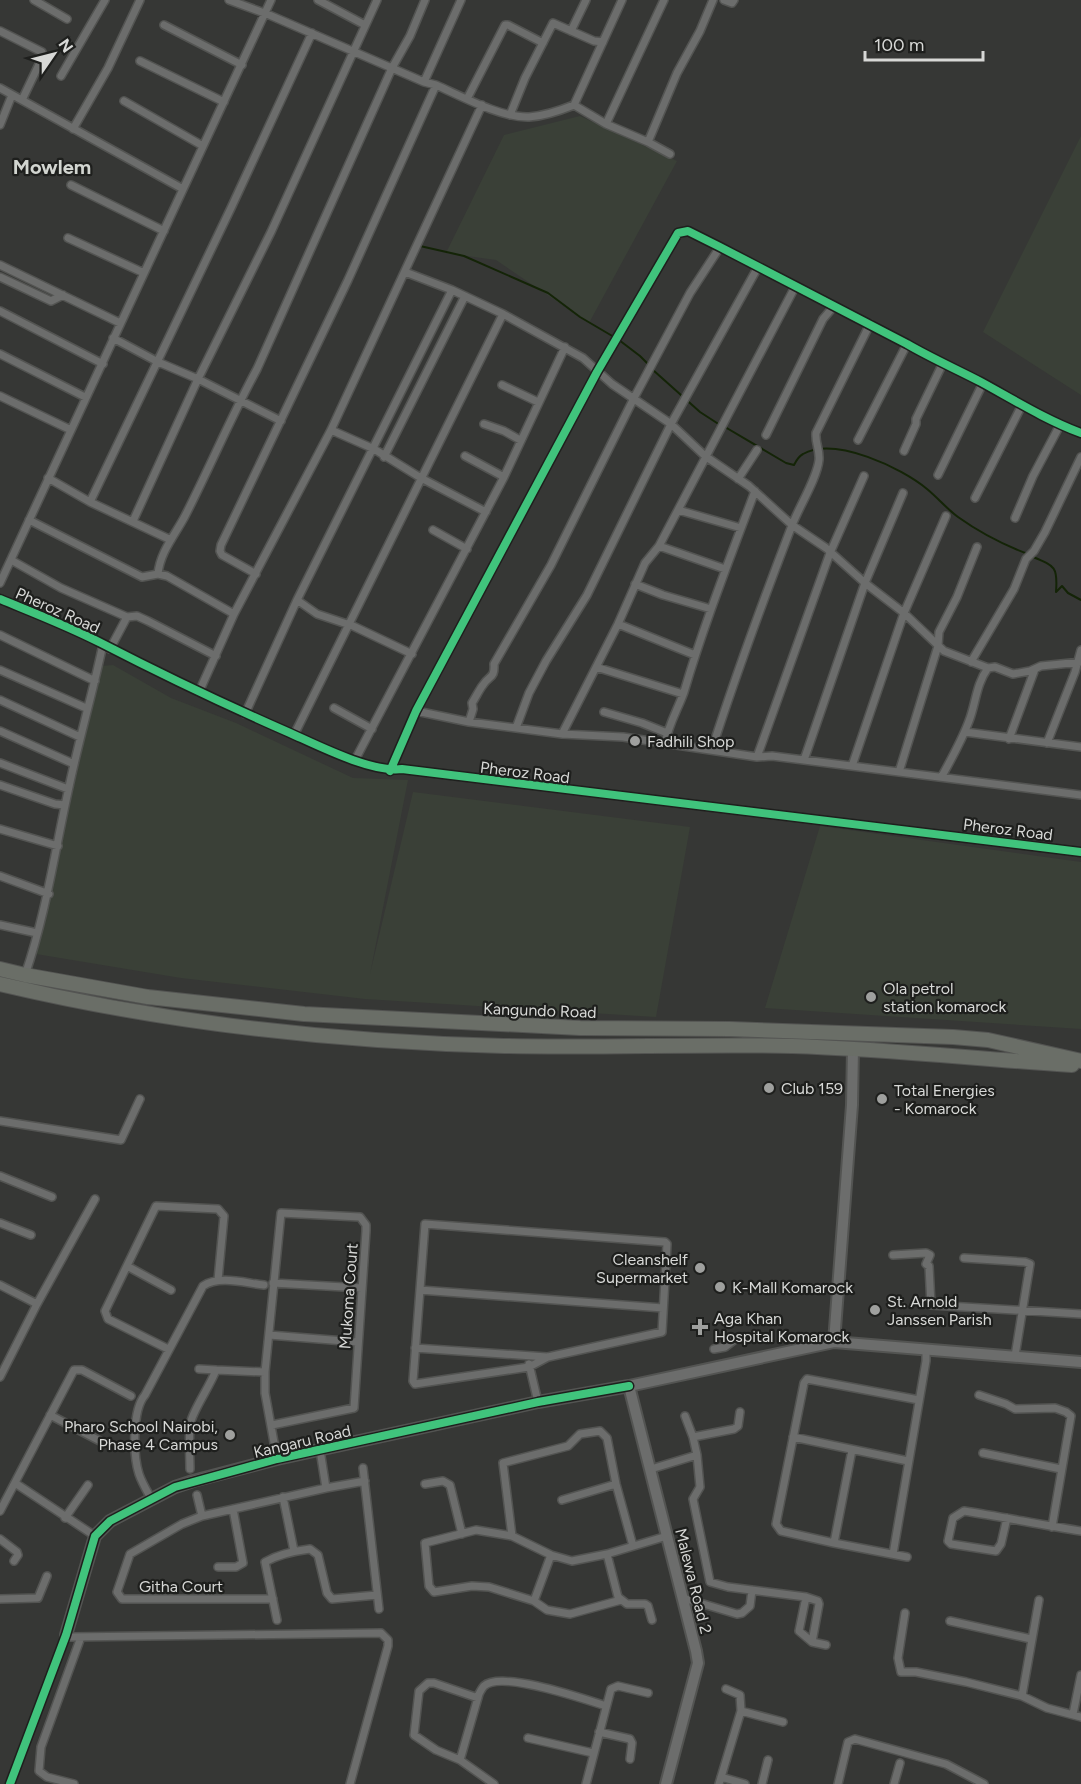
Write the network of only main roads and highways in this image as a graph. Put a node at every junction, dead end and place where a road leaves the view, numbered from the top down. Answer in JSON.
{"nodes":[{"id":1,"x":0,"y":969,"type":"edge"},
{"id":2,"x":0,"y":984,"type":"edge"},
{"id":3,"x":853,"y":1048,"type":"junction"},
{"id":4,"x":1081,"y":1061,"type":"edge"},
{"id":5,"x":1081,"y":1066,"type":"edge"},
{"id":6,"x":834,"y":1342,"type":"junction"},
{"id":7,"x":1081,"y":1362,"type":"edge"},
{"id":8,"x":629,"y":1386,"type":"junction"},
{"id":9,"x":66,"y":1635,"type":"road end"},
{"id":10,"x":666,"y":1784,"type":"edge"}],
"edges":[{"from":1,"to":4,"type":"highway","name":"Kangundo Road"},
{"from":2,"to":3,"type":"highway","name":"Kangundo Road"},
{"from":3,"to":5,"type":"highway","name":"Kangundo Road"},
{"from":3,"to":6,"type":"main road"},
{"from":6,"to":7,"type":"main road","name":"Kangaru Road"},
{"from":6,"to":8,"type":"main road","name":"Kangaru Road"},
{"from":8,"to":9,"type":"main road","name":"Kangaru Road"},
{"from":8,"to":10,"type":"main road","name":"Malewa Road 2"}]}
